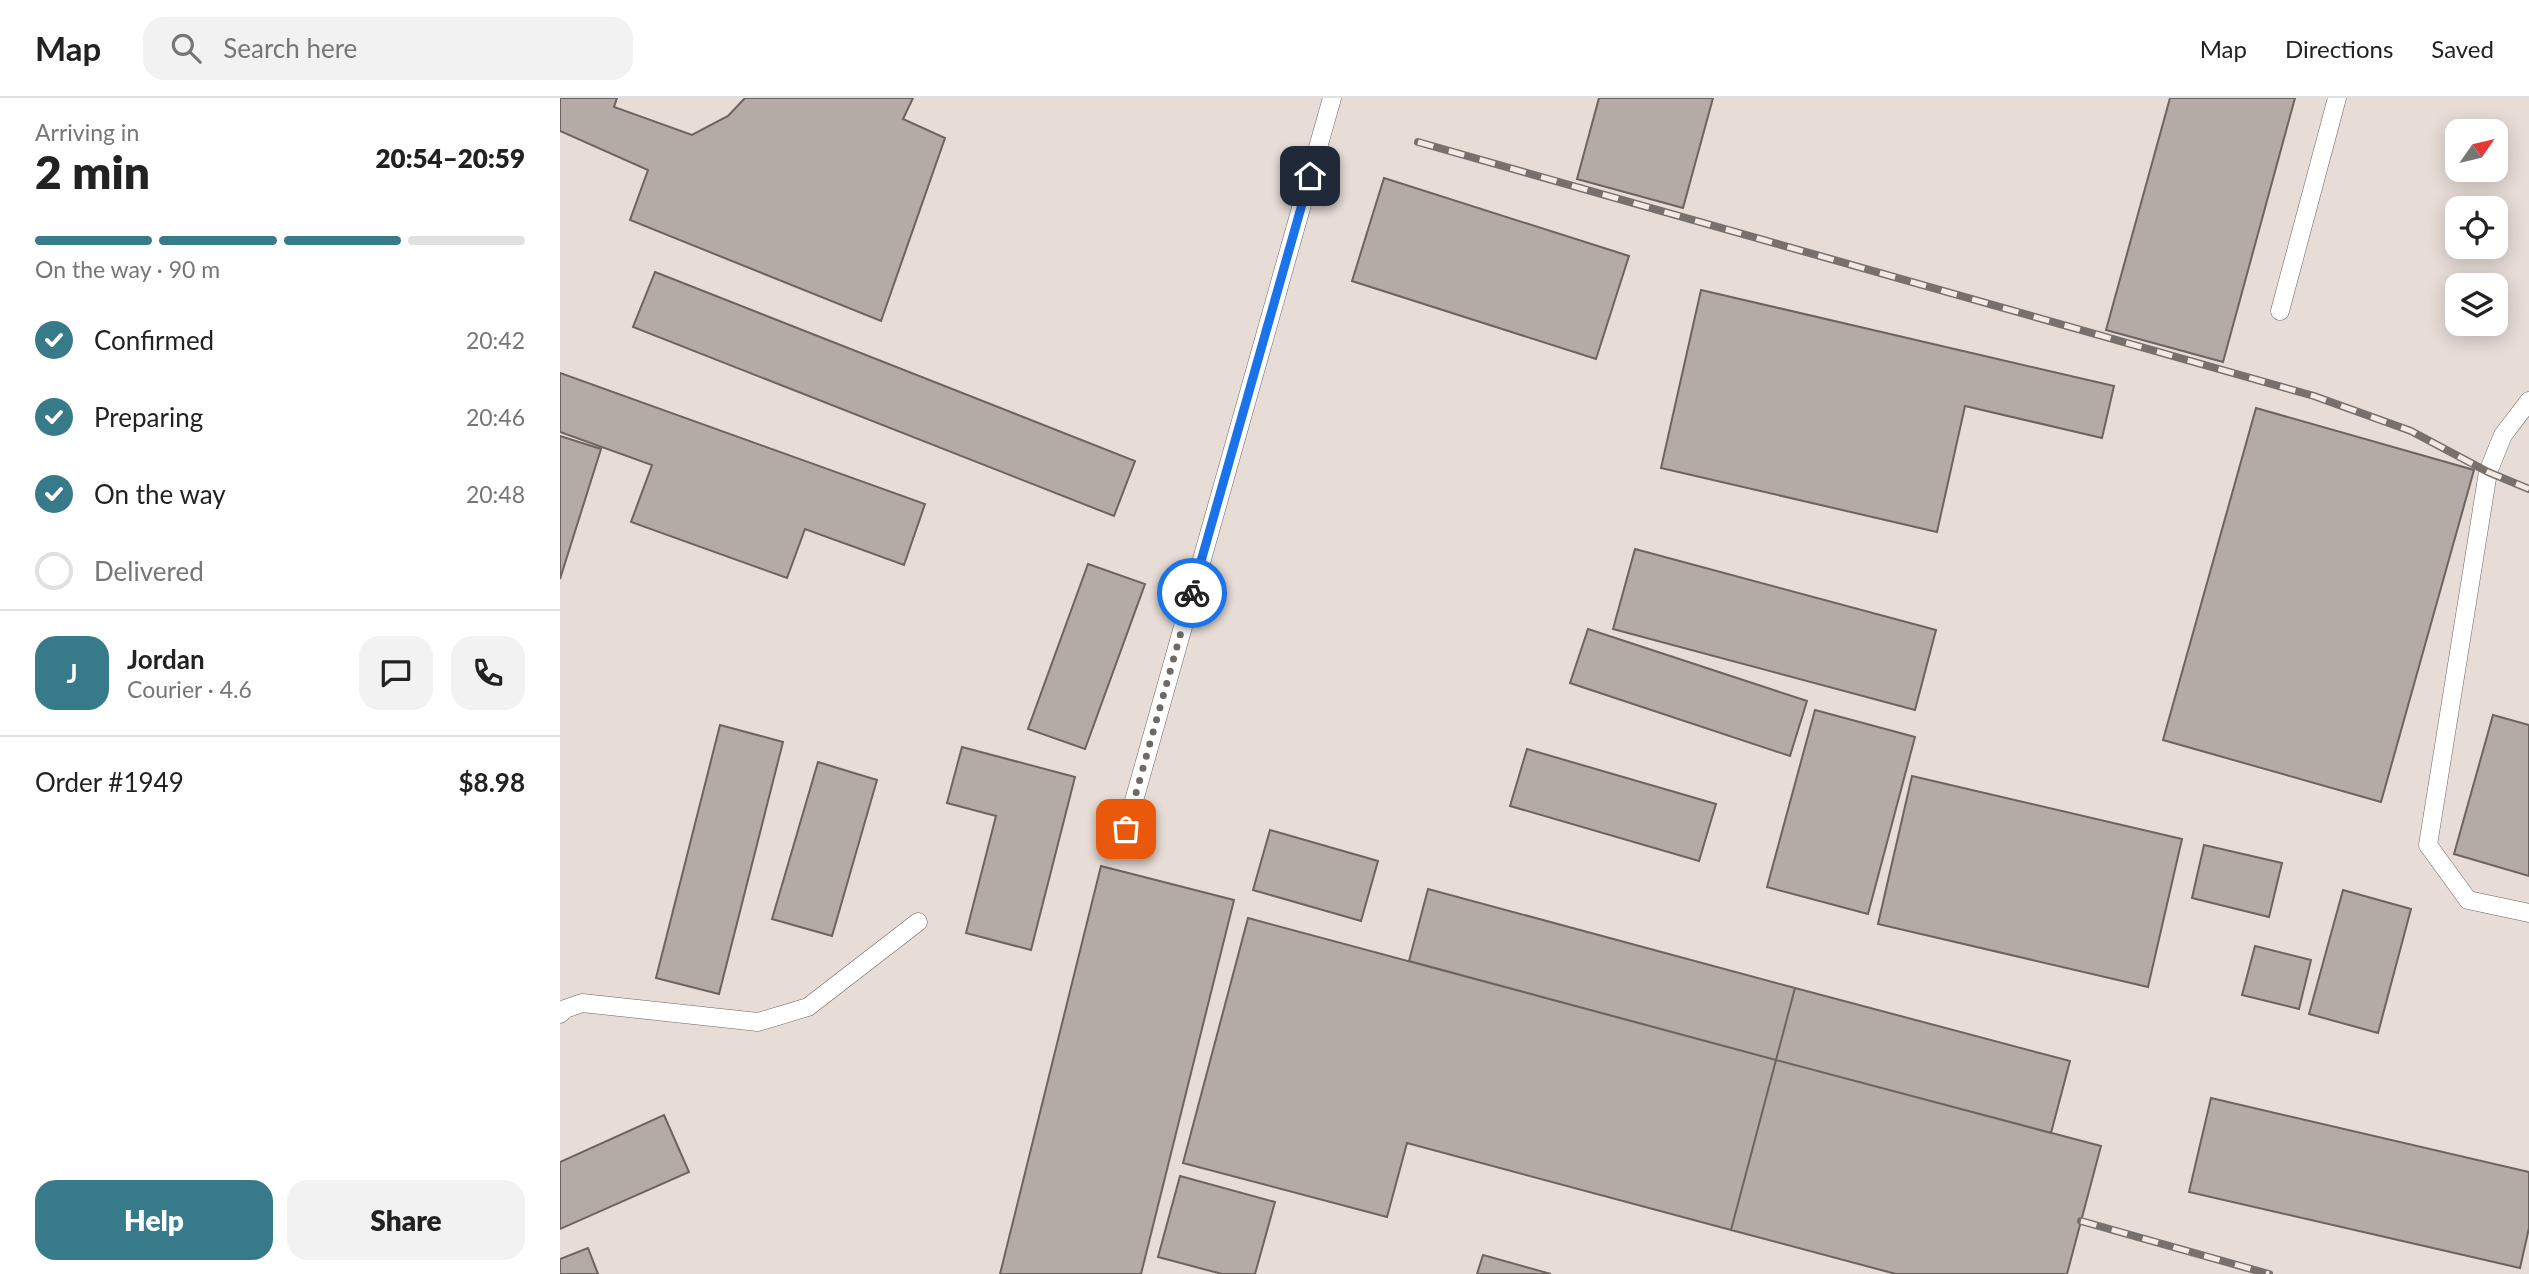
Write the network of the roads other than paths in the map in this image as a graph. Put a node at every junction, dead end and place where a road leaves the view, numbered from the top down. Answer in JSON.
{"nodes":[{"id":1,"x":1332,"y":98,"type":"edge"},
{"id":2,"x":2337,"y":98,"type":"edge"},
{"id":3,"x":2280,"y":311,"type":"dead end"},
{"id":4,"x":2529,"y":401,"type":"edge"},
{"id":5,"x":1126,"y":829,"type":"dead end"},
{"id":6,"x":2529,"y":913,"type":"edge"},
{"id":7,"x":918,"y":922,"type":"dead end"},
{"id":8,"x":560,"y":1014,"type":"edge"}],
"edges":[{"from":1,"to":5,"type":"lane"},
{"from":2,"to":3,"type":"lane"},
{"from":4,"to":6,"type":"lane"},
{"from":7,"to":8,"type":"lane"}]}
